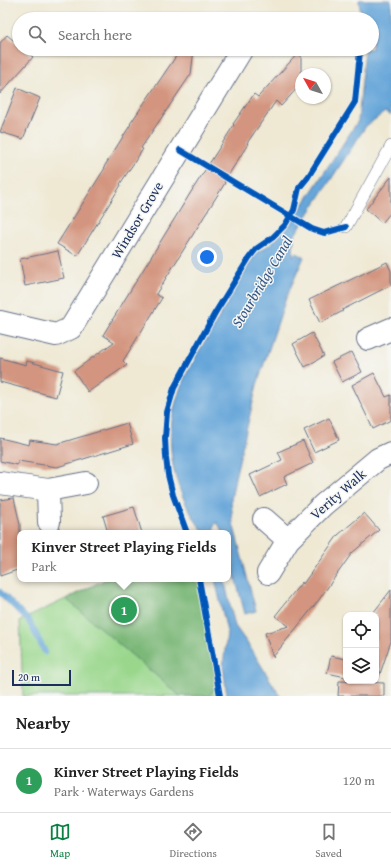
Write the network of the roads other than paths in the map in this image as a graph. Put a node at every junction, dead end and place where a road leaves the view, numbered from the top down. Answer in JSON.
{"nodes":[{"id":1,"x":238,"y":56,"type":"edge"},
{"id":2,"x":391,"y":146,"type":"edge"},
{"id":3,"x":346,"y":227,"type":"dead end"},
{"id":4,"x":0,"y":322,"type":"edge"},
{"id":5,"x":391,"y":329,"type":"edge"},
{"id":6,"x":368,"y":340,"type":"dead end"},
{"id":7,"x":391,"y":453,"type":"edge"},
{"id":8,"x":0,"y":483,"type":"edge"},
{"id":9,"x":86,"y":484,"type":"dead end"},
{"id":10,"x":48,"y":490,"type":"junction"},
{"id":11,"x":264,"y":519,"type":"dead end"},
{"id":12,"x":49,"y":522,"type":"dead end"},
{"id":13,"x":288,"y":540,"type":"junction"},
{"id":14,"x":268,"y":573,"type":"dead end"}],
"edges":[{"from":1,"to":4,"type":"street","name":"Windsor Grove"},
{"from":2,"to":3,"type":"lane"},
{"from":5,"to":6,"type":"street"},
{"from":7,"to":13,"type":"street","name":"Verity Walk"},
{"from":8,"to":10,"type":"street"},
{"from":9,"to":10,"type":"street"},
{"from":10,"to":12,"type":"street"},
{"from":11,"to":13,"type":"street"},
{"from":13,"to":14,"type":"street","name":"Verity Walk"}]}
